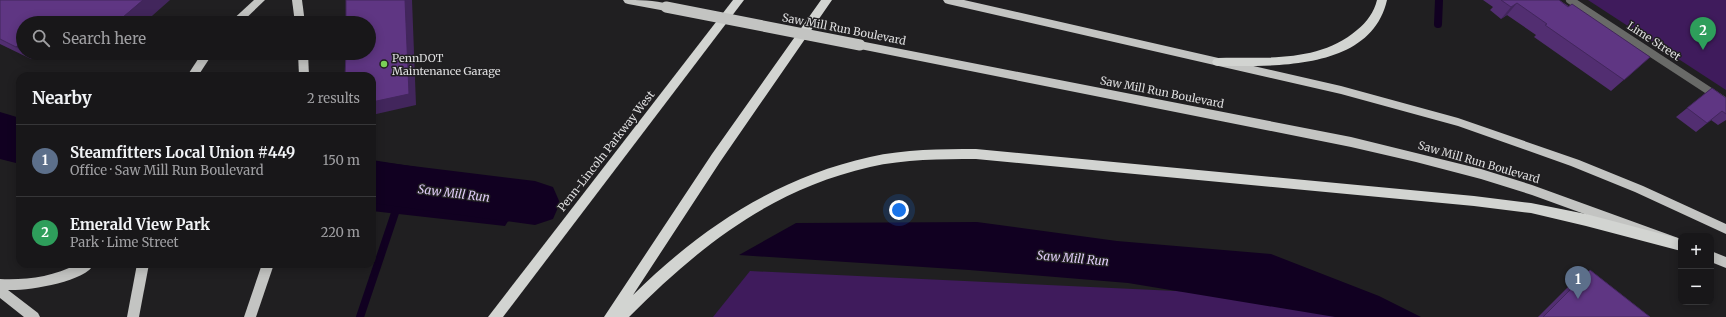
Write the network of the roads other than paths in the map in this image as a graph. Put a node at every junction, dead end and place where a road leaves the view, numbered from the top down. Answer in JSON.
{"nodes":[{"id":1,"x":260,"y":0,"type":"edge"},
{"id":2,"x":297,"y":0,"type":"edge"},
{"id":3,"x":628,"y":0,"type":"edge"},
{"id":4,"x":738,"y":0,"type":"edge"},
{"id":5,"x":827,"y":0,"type":"edge"},
{"id":6,"x":948,"y":0,"type":"edge"},
{"id":7,"x":1382,"y":0,"type":"edge"},
{"id":8,"x":1570,"y":0,"type":"edge"},
{"id":9,"x":242,"y":16,"type":"edge"},
{"id":10,"x":299,"y":16,"type":"edge"},
{"id":11,"x":203,"y":60,"type":"edge"},
{"id":12,"x":303,"y":60,"type":"edge"},
{"id":13,"x":1218,"y":62,"type":"junction"},
{"id":14,"x":195,"y":72,"type":"edge"},
{"id":15,"x":304,"y":72,"type":"edge"},
{"id":16,"x":1726,"y":102,"type":"edge"},
{"id":17,"x":1726,"y":228,"type":"edge"},
{"id":18,"x":1678,"y":244,"type":"edge"},
{"id":19,"x":1678,"y":244,"type":"edge"},
{"id":20,"x":1714,"y":257,"type":"edge"},
{"id":21,"x":1726,"y":263,"type":"edge"},
{"id":22,"x":80,"y":268,"type":"edge"},
{"id":23,"x":142,"y":268,"type":"edge"},
{"id":24,"x":267,"y":268,"type":"edge"},
{"id":25,"x":0,"y":284,"type":"edge"},
{"id":26,"x":0,"y":292,"type":"edge"},
{"id":27,"x":34,"y":317,"type":"edge"},
{"id":28,"x":133,"y":317,"type":"edge"},
{"id":29,"x":250,"y":317,"type":"edge"},
{"id":30,"x":495,"y":317,"type":"edge"},
{"id":31,"x":611,"y":317,"type":"edge"},
{"id":32,"x":620,"y":317,"type":"edge"}],
"edges":[{"from":1,"to":9,"type":"highway"},
{"from":2,"to":10,"type":"highway"},
{"from":3,"to":18,"type":"highway","name":"Saw Mill Run Boulevard","bridge":true},
{"from":4,"to":30,"type":"highway","name":"Penn-Lincoln Parkway West"},
{"from":5,"to":31,"type":"highway"},
{"from":6,"to":13,"type":"highway"},
{"from":7,"to":13,"type":"highway"},
{"from":8,"to":16,"type":"street","name":"Lime Street"},
{"from":11,"to":14,"type":"highway"},
{"from":12,"to":15,"type":"highway"},
{"from":13,"to":17,"type":"highway"},
{"from":19,"to":32,"type":"highway"},
{"from":20,"to":21,"type":"highway"},
{"from":22,"to":25,"type":"highway"},
{"from":23,"to":28,"type":"highway"},
{"from":24,"to":29,"type":"highway"},
{"from":26,"to":27,"type":"highway"}]}
